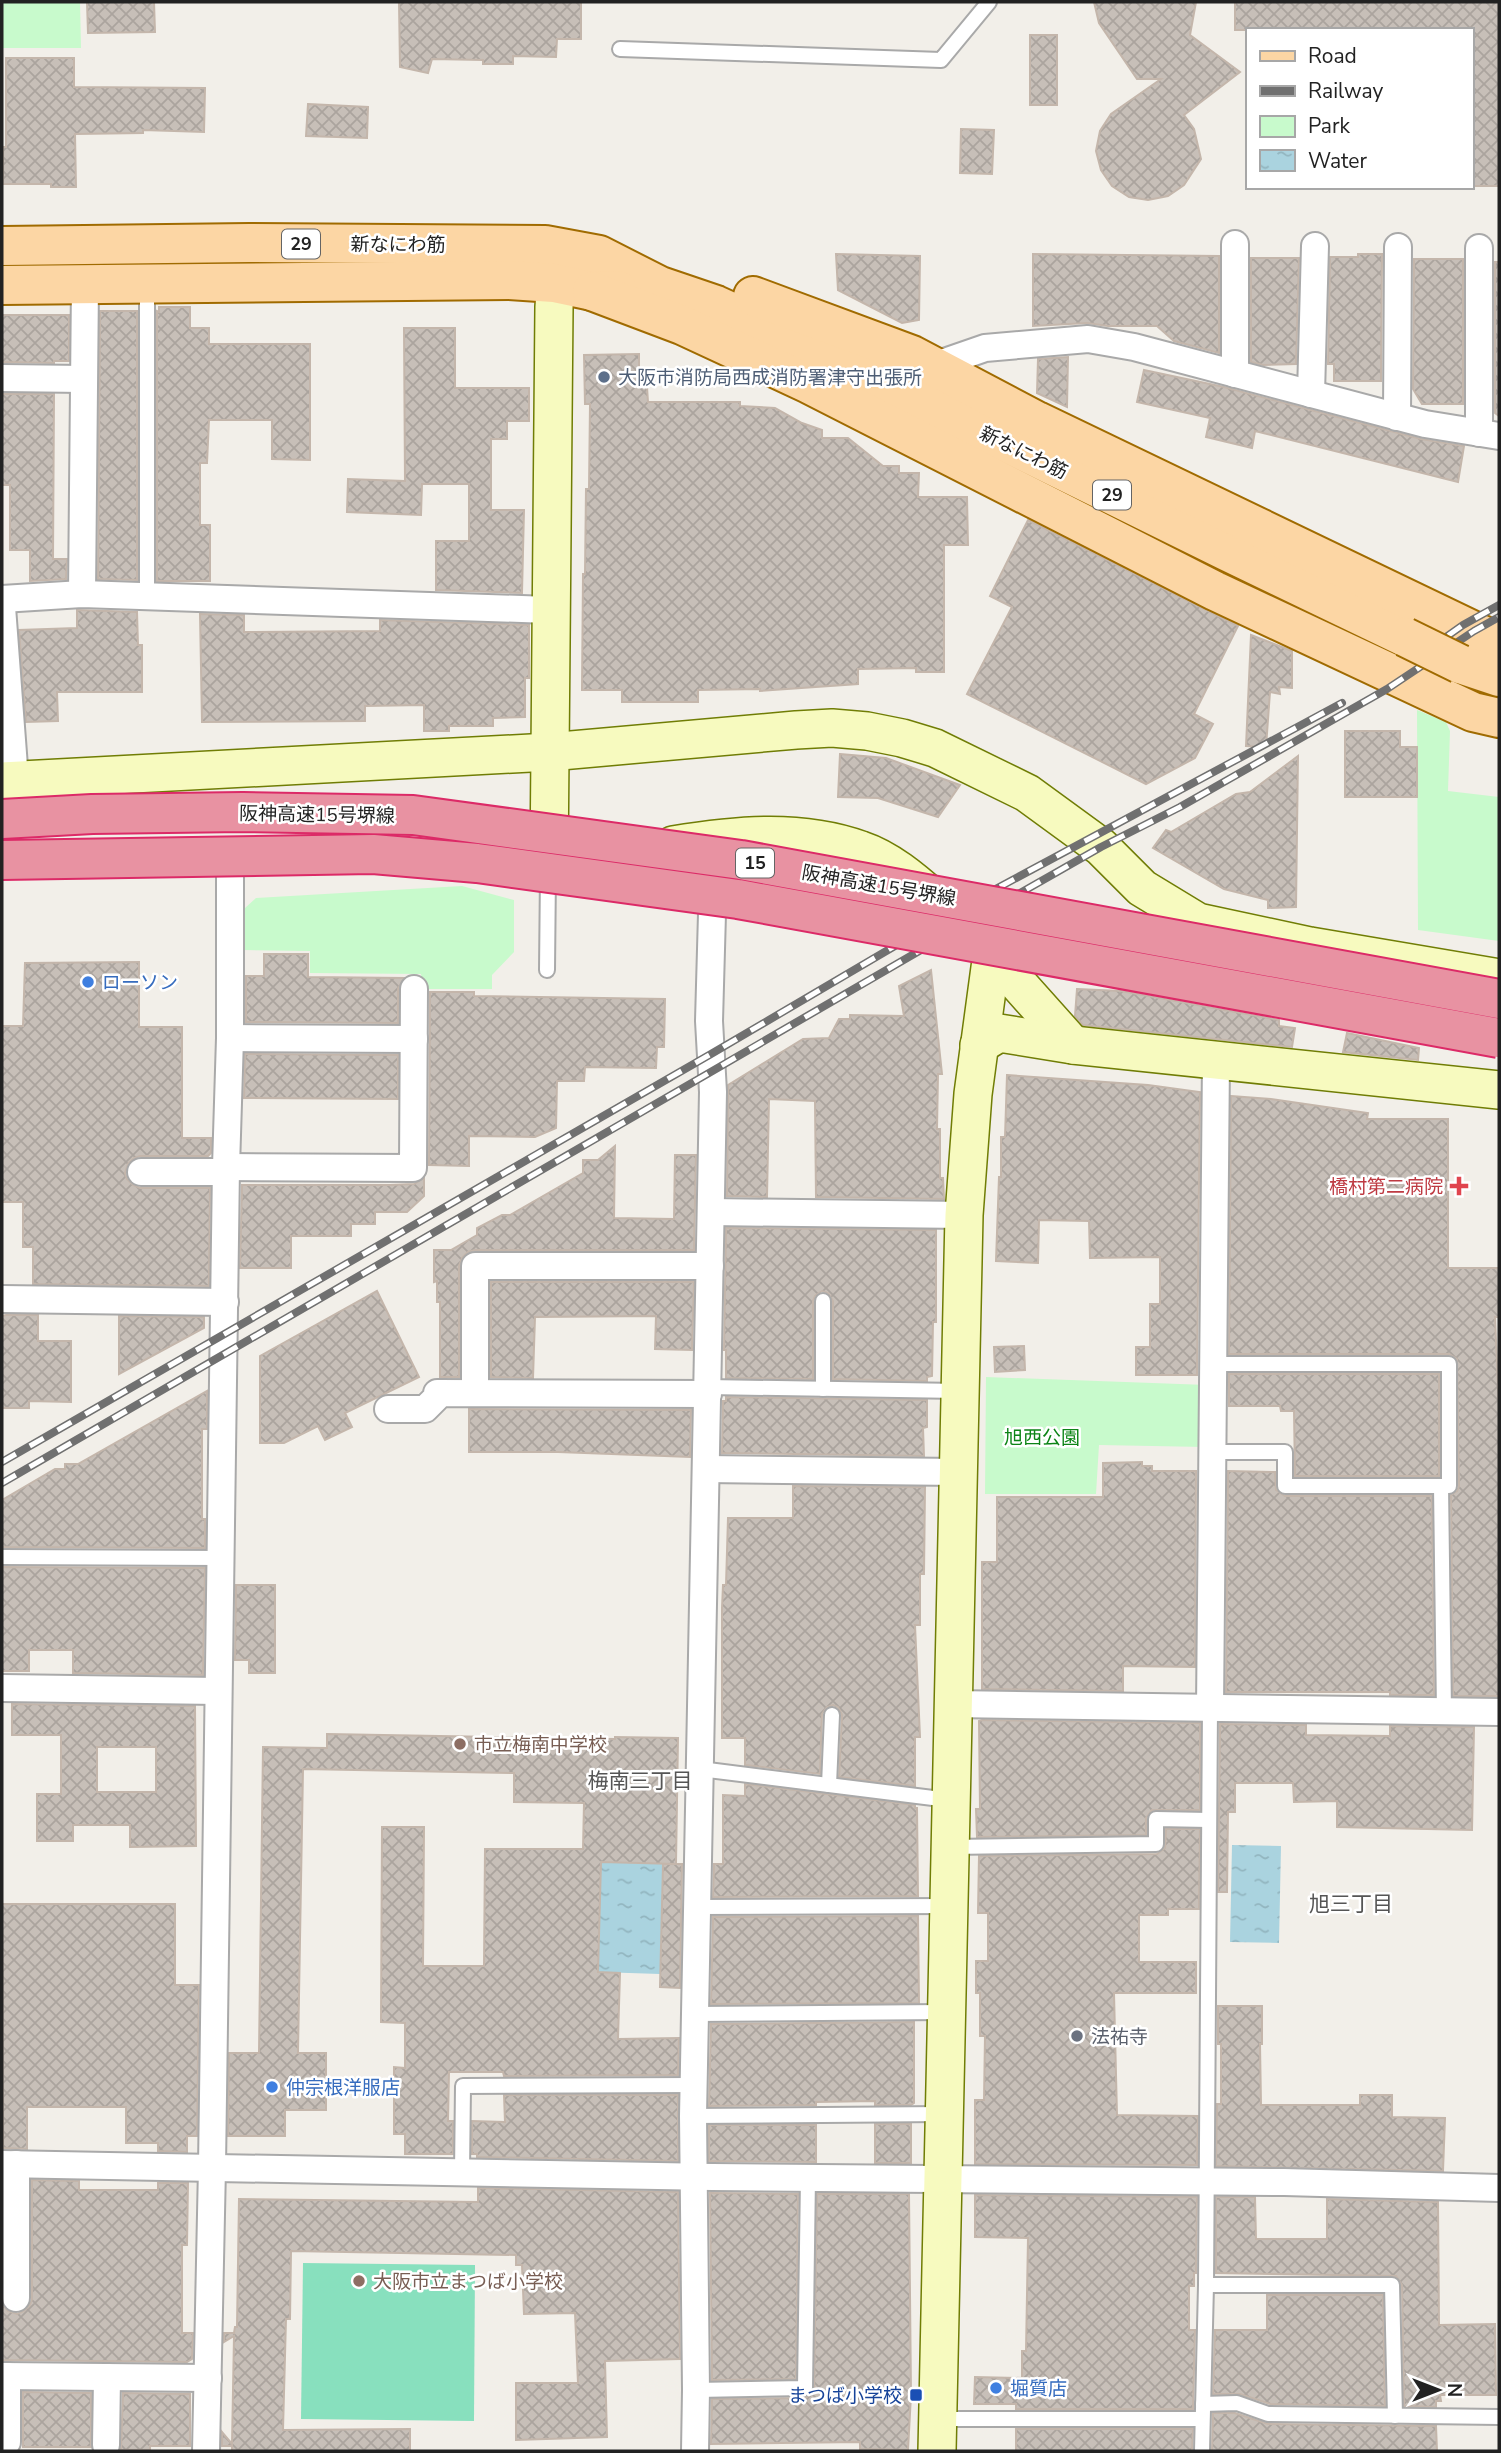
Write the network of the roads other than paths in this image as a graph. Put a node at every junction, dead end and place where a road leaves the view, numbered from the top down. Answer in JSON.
{"nodes":[{"id":1,"x":975,"y":2,"type":"edge"},
{"id":2,"x":989,"y":2,"type":"edge"},
{"id":3,"x":975,"y":19,"type":"junction"},
{"id":4,"x":620,"y":49,"type":"dead end"},
{"id":5,"x":1235,"y":244,"type":"dead end"},
{"id":6,"x":2,"y":246,"type":"edge"},
{"id":7,"x":1315,"y":246,"type":"dead end"},
{"id":8,"x":1398,"y":247,"type":"dead end"},
{"id":9,"x":1479,"y":247,"type":"dead end"},
{"id":10,"x":599,"y":255,"type":"junction"},
{"id":11,"x":556,"y":265,"type":"junction"},
{"id":12,"x":146,"y":283,"type":"junction"},
{"id":13,"x":85,"y":284,"type":"junction"},
{"id":14,"x":2,"y":285,"type":"edge"},
{"id":15,"x":660,"y":286,"type":"junction"},
{"id":16,"x":592,"y":292,"type":"junction"},
{"id":17,"x":933,"y":366,"type":"junction"},
{"id":18,"x":1235,"y":374,"type":"junction"},
{"id":19,"x":2,"y":379,"type":"edge"},
{"id":20,"x":84,"y":379,"type":"junction"},
{"id":21,"x":1311,"y":394,"type":"junction"},
{"id":22,"x":1397,"y":417,"type":"junction"},
{"id":23,"x":1489,"y":434,"type":"edge"},
{"id":24,"x":82,"y":594,"type":"junction"},
{"id":25,"x":148,"y":596,"type":"junction"},
{"id":26,"x":2,"y":599,"type":"edge"},
{"id":27,"x":2,"y":607,"type":"edge"},
{"id":28,"x":550,"y":611,"type":"junction"},
{"id":29,"x":1499,"y":643,"type":"edge"},
{"id":30,"x":1499,"y":677,"type":"edge"},
{"id":31,"x":1499,"y":718,"type":"edge"},
{"id":32,"x":549,"y":752,"type":"junction"},
{"id":33,"x":8,"y":781,"type":"edge"},
{"id":34,"x":2,"y":818,"type":"edge"},
{"id":35,"x":714,"y":838,"type":"junction"},
{"id":36,"x":2,"y":860,"type":"edge"},
{"id":37,"x":549,"y":866,"type":"junction"},
{"id":38,"x":230,"y":868,"type":"junction"},
{"id":39,"x":2,"y":874,"type":"edge"},
{"id":40,"x":992,"y":953,"type":"junction"},
{"id":41,"x":547,"y":970,"type":"dead end"},
{"id":42,"x":1499,"y":978,"type":"edge"},
{"id":43,"x":414,"y":989,"type":"dead end"},
{"id":44,"x":1499,"y":999,"type":"edge"},
{"id":45,"x":230,"y":1038,"type":"junction"},
{"id":46,"x":1499,"y":1038,"type":"edge"},
{"id":47,"x":414,"y":1039,"type":"junction"},
{"id":48,"x":979,"y":1045,"type":"junction"},
{"id":49,"x":1073,"y":1045,"type":"junction"},
{"id":50,"x":1499,"y":1052,"type":"edge"},
{"id":51,"x":1216,"y":1060,"type":"junction"},
{"id":52,"x":1499,"y":1090,"type":"edge"},
{"id":53,"x":226,"y":1170,"type":"junction"},
{"id":54,"x":141,"y":1172,"type":"dead end"},
{"id":55,"x":711,"y":1212,"type":"junction"},
{"id":56,"x":964,"y":1215,"type":"junction"},
{"id":57,"x":710,"y":1266,"type":"junction"},
{"id":58,"x":2,"y":1299,"type":"edge"},
{"id":59,"x":823,"y":1301,"type":"dead end"},
{"id":60,"x":225,"y":1302,"type":"junction"},
{"id":61,"x":1213,"y":1364,"type":"junction"},
{"id":62,"x":823,"y":1389,"type":"junction"},
{"id":63,"x":708,"y":1390,"type":"junction"},
{"id":64,"x":960,"y":1391,"type":"junction"},
{"id":65,"x":475,"y":1393,"type":"junction"},
{"id":66,"x":388,"y":1409,"type":"dead end"},
{"id":67,"x":1212,"y":1452,"type":"junction"},
{"id":68,"x":707,"y":1469,"type":"junction"},
{"id":69,"x":958,"y":1472,"type":"junction"},
{"id":70,"x":1441,"y":1486,"type":"junction"},
{"id":71,"x":2,"y":1557,"type":"edge"},
{"id":72,"x":221,"y":1558,"type":"junction"},
{"id":73,"x":2,"y":1688,"type":"edge"},
{"id":74,"x":218,"y":1691,"type":"junction"},
{"id":75,"x":953,"y":1704,"type":"junction"},
{"id":76,"x":1210,"y":1708,"type":"junction"},
{"id":77,"x":1444,"y":1712,"type":"junction"},
{"id":78,"x":1499,"y":1713,"type":"edge"},
{"id":79,"x":832,"y":1714,"type":"dead end"},
{"id":80,"x":700,"y":1769,"type":"junction"},
{"id":81,"x":829,"y":1785,"type":"junction"},
{"id":82,"x":951,"y":1800,"type":"junction"},
{"id":83,"x":1209,"y":1820,"type":"junction"},
{"id":84,"x":949,"y":1847,"type":"junction"},
{"id":85,"x":948,"y":1906,"type":"junction"},
{"id":86,"x":697,"y":1907,"type":"junction"},
{"id":87,"x":946,"y":2012,"type":"junction"},
{"id":88,"x":695,"y":2014,"type":"junction"},
{"id":89,"x":694,"y":2085,"type":"junction"},
{"id":90,"x":943,"y":2114,"type":"junction"},
{"id":91,"x":693,"y":2116,"type":"junction"},
{"id":92,"x":9,"y":2164,"type":"edge"},
{"id":93,"x":212,"y":2167,"type":"junction"},
{"id":94,"x":462,"y":2173,"type":"junction"},
{"id":95,"x":695,"y":2177,"type":"junction"},
{"id":96,"x":808,"y":2178,"type":"junction"},
{"id":97,"x":942,"y":2178,"type":"junction"},
{"id":98,"x":1205,"y":2181,"type":"junction"},
{"id":99,"x":1499,"y":2188,"type":"edge"},
{"id":100,"x":1206,"y":2285,"type":"junction"},
{"id":101,"x":16,"y":2298,"type":"dead end"},
{"id":102,"x":4,"y":2376,"type":"edge"},
{"id":103,"x":107,"y":2377,"type":"junction"},
{"id":104,"x":208,"y":2378,"type":"junction"},
{"id":105,"x":696,"y":2390,"type":"junction"},
{"id":106,"x":1203,"y":2403,"type":"junction"},
{"id":107,"x":1395,"y":2416,"type":"junction"},
{"id":108,"x":1499,"y":2417,"type":"edge"},
{"id":109,"x":1202,"y":2420,"type":"junction"},
{"id":110,"x":941,"y":2440,"type":"edge"},
{"id":111,"x":7,"y":2442,"type":"dead end"},
{"id":112,"x":106,"y":2445,"type":"dead end"},
{"id":113,"x":206,"y":2451,"type":"edge"},
{"id":114,"x":695,"y":2451,"type":"edge"},
{"id":115,"x":1202,"y":2451,"type":"edge"}],
"edges":[{"from":1,"to":3,"type":"lane"},
{"from":2,"to":3,"type":"lane"},
{"from":3,"to":4,"type":"lane"},
{"from":5,"to":18,"type":"street"},
{"from":6,"to":11,"type":"main road","name":"新なにわ筋","number":"29"},
{"from":7,"to":21,"type":"street"},
{"from":8,"to":22,"type":"street"},
{"from":9,"to":23,"type":"street"},
{"from":10,"to":11,"type":"main road","name":"新なにわ筋","number":"29"},
{"from":10,"to":15,"type":"main road","name":"新なにわ筋","number":"29"},
{"from":10,"to":17,"type":"main road"},
{"from":11,"to":12,"type":"main road","name":"新なにわ筋","number":"29"},
{"from":11,"to":16,"type":"main road","name":"新なにわ筋","number":"29"},
{"from":11,"to":28,"type":"street"},
{"from":12,"to":13,"type":"main road","name":"新なにわ筋","number":"29"},
{"from":12,"to":25,"type":"lane"},
{"from":13,"to":14,"type":"main road","name":"新なにわ筋","number":"29"},
{"from":13,"to":20,"type":"street"},
{"from":15,"to":16,"type":"main road","name":"新なにわ筋","number":"29"},
{"from":15,"to":30,"type":"main road","name":"新なにわ筋","number":"29","bridge":true},
{"from":16,"to":31,"type":"main road"},
{"from":17,"to":18,"type":"street"},
{"from":17,"to":29,"type":"main road"},
{"from":18,"to":21,"type":"street"},
{"from":19,"to":20,"type":"street"},
{"from":20,"to":24,"type":"street"},
{"from":21,"to":22,"type":"street"},
{"from":22,"to":23,"type":"street"},
{"from":24,"to":25,"type":"street"},
{"from":24,"to":26,"type":"street"},
{"from":25,"to":28,"type":"street"},
{"from":27,"to":33,"type":"street"},
{"from":28,"to":32,"type":"street"},
{"from":32,"to":33,"type":"street"},
{"from":32,"to":37,"type":"street"},
{"from":32,"to":42,"type":"street"},
{"from":34,"to":44,"type":"highway","name":"阪神高速15号堺線","number":"15","bridge":true},
{"from":35,"to":37,"type":"street"},
{"from":35,"to":40,"type":"street"},
{"from":35,"to":55,"type":"street"},
{"from":36,"to":46,"type":"highway","name":"阪神高速15号堺線","number":"15","bridge":true},
{"from":37,"to":38,"type":"street"},
{"from":37,"to":41,"type":"lane"},
{"from":38,"to":39,"type":"street"},
{"from":38,"to":45,"type":"street"},
{"from":40,"to":48,"type":"street"},
{"from":40,"to":49,"type":"street"},
{"from":40,"to":50,"type":"street"},
{"from":43,"to":47,"type":"street"},
{"from":45,"to":47,"type":"street"},
{"from":45,"to":53,"type":"street"},
{"from":47,"to":53,"type":"street"},
{"from":48,"to":49,"type":"street"},
{"from":48,"to":56,"type":"street"},
{"from":49,"to":51,"type":"street"},
{"from":51,"to":52,"type":"street"},
{"from":51,"to":61,"type":"street"},
{"from":53,"to":54,"type":"street"},
{"from":53,"to":60,"type":"street"},
{"from":55,"to":56,"type":"street"},
{"from":55,"to":57,"type":"street"},
{"from":56,"to":64,"type":"street"},
{"from":57,"to":63,"type":"street"},
{"from":57,"to":65,"type":"street"},
{"from":58,"to":60,"type":"street"},
{"from":59,"to":62,"type":"lane"},
{"from":60,"to":72,"type":"street"},
{"from":61,"to":67,"type":"street"},
{"from":61,"to":70,"type":"lane"},
{"from":62,"to":63,"type":"lane"},
{"from":62,"to":64,"type":"lane"},
{"from":63,"to":65,"type":"street"},
{"from":63,"to":68,"type":"street"},
{"from":64,"to":69,"type":"street"},
{"from":65,"to":66,"type":"street"},
{"from":67,"to":70,"type":"lane"},
{"from":67,"to":76,"type":"street"},
{"from":68,"to":69,"type":"street"},
{"from":68,"to":80,"type":"street"},
{"from":69,"to":75,"type":"street"},
{"from":70,"to":77,"type":"lane"},
{"from":71,"to":72,"type":"lane"},
{"from":72,"to":74,"type":"street"},
{"from":73,"to":74,"type":"street"},
{"from":74,"to":93,"type":"street"},
{"from":75,"to":76,"type":"street"},
{"from":75,"to":82,"type":"street"},
{"from":76,"to":77,"type":"street"},
{"from":76,"to":83,"type":"lane"},
{"from":77,"to":78,"type":"street"},
{"from":79,"to":81,"type":"lane"},
{"from":80,"to":81,"type":"lane"},
{"from":80,"to":86,"type":"street"},
{"from":81,"to":82,"type":"lane"},
{"from":82,"to":84,"type":"street"},
{"from":83,"to":84,"type":"lane"},
{"from":83,"to":98,"type":"lane"},
{"from":84,"to":85,"type":"street"},
{"from":85,"to":86,"type":"lane"},
{"from":85,"to":87,"type":"street"},
{"from":86,"to":88,"type":"street"},
{"from":87,"to":88,"type":"lane"},
{"from":87,"to":90,"type":"street"},
{"from":88,"to":89,"type":"street"},
{"from":89,"to":91,"type":"street"},
{"from":89,"to":94,"type":"lane"},
{"from":90,"to":91,"type":"lane"},
{"from":90,"to":97,"type":"street"},
{"from":91,"to":95,"type":"street"},
{"from":92,"to":93,"type":"street"},
{"from":92,"to":101,"type":"street"},
{"from":93,"to":94,"type":"street"},
{"from":93,"to":104,"type":"street"},
{"from":94,"to":95,"type":"street"},
{"from":95,"to":96,"type":"street"},
{"from":95,"to":105,"type":"street"},
{"from":96,"to":97,"type":"street"},
{"from":96,"to":105,"type":"lane"},
{"from":97,"to":98,"type":"street"},
{"from":97,"to":110,"type":"street"},
{"from":98,"to":99,"type":"street"},
{"from":98,"to":100,"type":"lane"},
{"from":100,"to":106,"type":"lane"},
{"from":100,"to":107,"type":"lane"},
{"from":102,"to":103,"type":"street"},
{"from":102,"to":111,"type":"street"},
{"from":103,"to":104,"type":"street"},
{"from":103,"to":112,"type":"street"},
{"from":104,"to":113,"type":"street"},
{"from":105,"to":114,"type":"street"},
{"from":106,"to":107,"type":"lane"},
{"from":106,"to":109,"type":"lane"},
{"from":107,"to":108,"type":"lane"},
{"from":109,"to":110,"type":"lane"},
{"from":109,"to":115,"type":"lane"}]}
